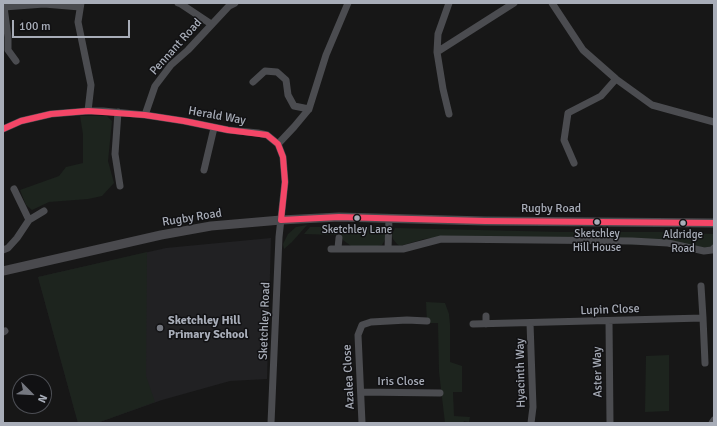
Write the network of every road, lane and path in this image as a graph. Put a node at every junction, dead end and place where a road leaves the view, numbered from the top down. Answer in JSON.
{"nodes":[{"id":1,"x":178,"y":3,"type":"edge"},
{"id":2,"x":235,"y":3,"type":"edge"},
{"id":3,"x":348,"y":3,"type":"edge"},
{"id":4,"x":449,"y":3,"type":"edge"},
{"id":5,"x":514,"y":3,"type":"edge"},
{"id":6,"x":552,"y":3,"type":"edge"},
{"id":7,"x":80,"y":5,"type":"edge"},
{"id":8,"x":211,"y":24,"type":"junction"},
{"id":9,"x":437,"y":52,"type":"junction"},
{"id":10,"x":16,"y":61,"type":"dead end"},
{"id":11,"x":616,"y":79,"type":"junction"},
{"id":12,"x":253,"y":82,"type":"dead end"},
{"id":13,"x":309,"y":109,"type":"junction"},
{"id":14,"x":88,"y":111,"type":"junction"},
{"id":15,"x":118,"y":112,"type":"junction"},
{"id":16,"x":449,"y":114,"type":"dead end"},
{"id":17,"x":145,"y":115,"type":"junction"},
{"id":18,"x":714,"y":122,"type":"edge"},
{"id":19,"x":3,"y":128,"type":"edge"},
{"id":20,"x":214,"y":128,"type":"junction"},
{"id":21,"x":278,"y":144,"type":"junction"},
{"id":22,"x":574,"y":163,"type":"dead end"},
{"id":23,"x":204,"y":170,"type":"dead end"},
{"id":24,"x":120,"y":186,"type":"dead end"},
{"id":25,"x":14,"y":190,"type":"dead end"},
{"id":26,"x":44,"y":211,"type":"dead end"},
{"id":27,"x":389,"y":218,"type":"junction"},
{"id":28,"x":29,"y":220,"type":"junction"},
{"id":29,"x":281,"y":220,"type":"junction"},
{"id":30,"x":714,"y":222,"type":"edge"},
{"id":31,"x":339,"y":238,"type":"dead end"},
{"id":32,"x":714,"y":248,"type":"edge"},
{"id":33,"x":388,"y":249,"type":"junction"},
{"id":34,"x":3,"y":250,"type":"edge"},
{"id":35,"x":3,"y":271,"type":"edge"},
{"id":36,"x":701,"y":286,"type":"dead end"},
{"id":37,"x":486,"y":316,"type":"dead end"},
{"id":38,"x":703,"y":318,"type":"junction"},
{"id":39,"x":427,"y":321,"type":"dead end"},
{"id":40,"x":609,"y":321,"type":"junction"},
{"id":41,"x":530,"y":323,"type":"junction"},
{"id":42,"x":473,"y":324,"type":"dead end"},
{"id":43,"x":486,"y":324,"type":"junction"},
{"id":44,"x":705,"y":363,"type":"dead end"},
{"id":45,"x":361,"y":392,"type":"junction"},
{"id":46,"x":440,"y":393,"type":"dead end"},
{"id":47,"x":714,"y":420,"type":"edge"},
{"id":48,"x":271,"y":423,"type":"edge"},
{"id":49,"x":362,"y":423,"type":"edge"},
{"id":50,"x":531,"y":423,"type":"edge"},
{"id":51,"x":610,"y":423,"type":"edge"},
{"id":52,"x":712,"y":423,"type":"edge"}],
"edges":[{"from":1,"to":8,"type":"street"},
{"from":2,"to":8,"type":"street","name":"Pennant Road"},
{"from":3,"to":13,"type":"street"},
{"from":4,"to":9,"type":"street"},
{"from":5,"to":9,"type":"street"},
{"from":6,"to":11,"type":"street"},
{"from":7,"to":10,"type":"street"},
{"from":7,"to":14,"type":"street"},
{"from":8,"to":17,"type":"street","name":"Pennant Road"},
{"from":9,"to":16,"type":"street"},
{"from":11,"to":18,"type":"street"},
{"from":11,"to":22,"type":"street"},
{"from":12,"to":13,"type":"street"},
{"from":13,"to":21,"type":"street"},
{"from":14,"to":15,"type":"street","name":"Herald Way"},
{"from":14,"to":19,"type":"street","name":"Herald Way"},
{"from":15,"to":17,"type":"street","name":"Herald Way"},
{"from":15,"to":24,"type":"street"},
{"from":17,"to":20,"type":"street","name":"Herald Way"},
{"from":20,"to":21,"type":"street","name":"Herald Way"},
{"from":20,"to":23,"type":"street"},
{"from":21,"to":29,"type":"street"},
{"from":25,"to":28,"type":"street"},
{"from":26,"to":28,"type":"street"},
{"from":27,"to":29,"type":"main road","name":"Rugby Road"},
{"from":27,"to":30,"type":"main road","name":"Rugby Road"},
{"from":27,"to":33,"type":"street"},
{"from":28,"to":34,"type":"street"},
{"from":29,"to":35,"type":"main road","name":"Rugby Road"},
{"from":29,"to":48,"type":"street","name":"Sketchley Road"},
{"from":31,"to":33,"type":"street"},
{"from":32,"to":33,"type":"street"},
{"from":36,"to":38,"type":"street"},
{"from":37,"to":43,"type":"street"},
{"from":38,"to":40,"type":"street","name":"Lupin Close"},
{"from":38,"to":44,"type":"street"},
{"from":39,"to":45,"type":"street","name":"Azalea Close"},
{"from":40,"to":41,"type":"street","name":"Lupin Close"},
{"from":40,"to":51,"type":"street","name":"Aster Way"},
{"from":41,"to":43,"type":"street","name":"Lupin Close"},
{"from":41,"to":50,"type":"street","name":"Hyacinth Way"},
{"from":42,"to":43,"type":"street","name":"Lupin Close"},
{"from":45,"to":46,"type":"street","name":"Iris Close"},
{"from":45,"to":49,"type":"street","name":"Azalea Close"},
{"from":47,"to":52,"type":"street"}]}
